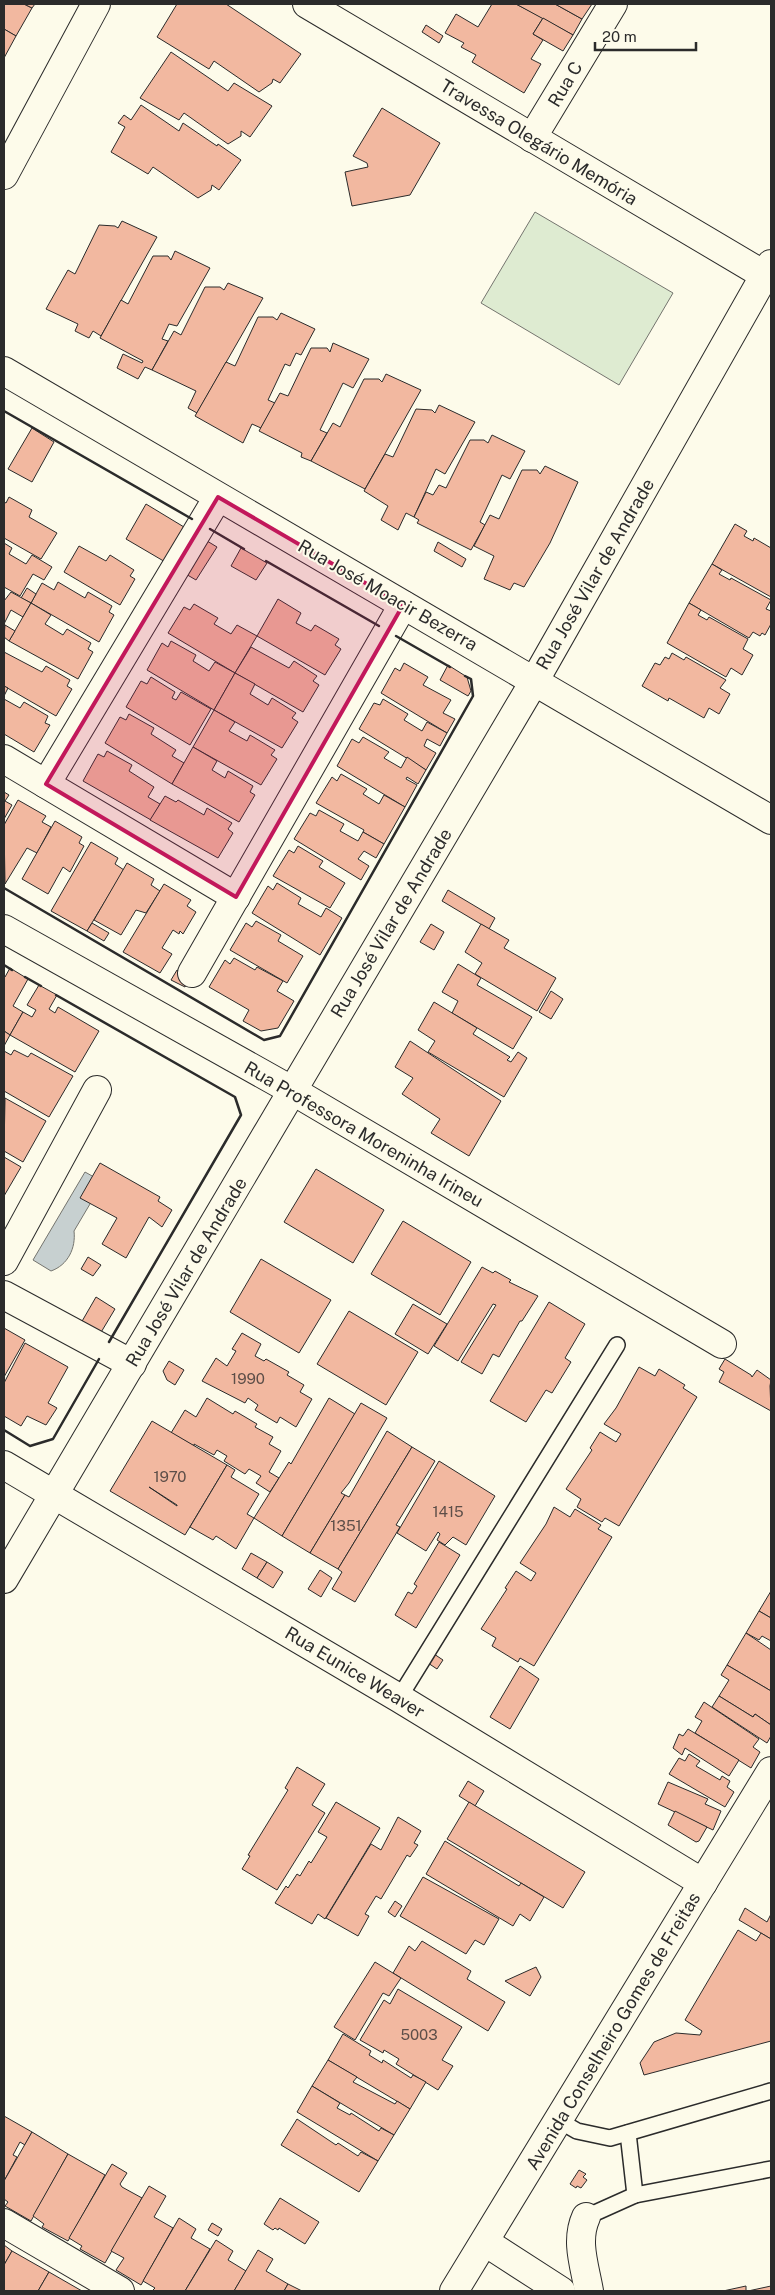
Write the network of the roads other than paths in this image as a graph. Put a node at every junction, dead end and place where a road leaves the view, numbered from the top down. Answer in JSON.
{"nodes":[{"id":1,"x":96,"y":4,"type":"edge"},
{"id":2,"x":307,"y":4,"type":"edge"},
{"id":3,"x":613,"y":4,"type":"edge"},
{"id":4,"x":532,"y":138,"type":"junction"},
{"id":5,"x":4,"y":174,"type":"edge"},
{"id":6,"x":769,"y":273,"type":"edge"},
{"id":7,"x":4,"y":371,"type":"edge"},
{"id":8,"x":218,"y":497,"type":"junction"},
{"id":9,"x":403,"y":605,"type":"junction"},
{"id":10,"x":535,"y":680,"type":"junction"},
{"id":11,"x":4,"y":759,"type":"edge"},
{"id":12,"x":46,"y":784,"type":"junction"},
{"id":13,"x":771,"y":820,"type":"edge"},
{"id":14,"x":236,"y":897,"type":"junction"},
{"id":15,"x":4,"y":929,"type":"edge"},
{"id":16,"x":192,"y":974,"type":"dead end"},
{"id":17,"x":97,"y":1090,"type":"dead end"},
{"id":18,"x":293,"y":1091,"type":"junction"},
{"id":19,"x":4,"y":1261,"type":"edge"},
{"id":20,"x":4,"y":1295,"type":"edge"},
{"id":21,"x":722,"y":1344,"type":"dead end"},
{"id":22,"x":618,"y":1345,"type":"dead end"},
{"id":23,"x":132,"y":1364,"type":"junction"},
{"id":24,"x":4,"y":1465,"type":"edge"},
{"id":25,"x":54,"y":1494,"type":"junction"},
{"id":26,"x":4,"y":1579,"type":"edge"},
{"id":27,"x":399,"y":1698,"type":"junction"},
{"id":28,"x":771,"y":1771,"type":"edge"},
{"id":29,"x":703,"y":1883,"type":"junction"},
{"id":30,"x":771,"y":2090,"type":"edge"},
{"id":31,"x":558,"y":2120,"type":"junction"},
{"id":32,"x":628,"y":2133,"type":"junction"},
{"id":33,"x":771,"y":2169,"type":"edge"},
{"id":34,"x":635,"y":2195,"type":"junction"},
{"id":35,"x":586,"y":2217,"type":"joint"},
{"id":36,"x":4,"y":2223,"type":"edge"},
{"id":37,"x":485,"y":2242,"type":"junction"},
{"id":38,"x":458,"y":2290,"type":"edge"},
{"id":39,"x":120,"y":2291,"type":"edge"},
{"id":40,"x":561,"y":2291,"type":"edge"},
{"id":41,"x":589,"y":2291,"type":"edge"}],
"edges":[{"from":1,"to":5,"type":"street"},
{"from":2,"to":4,"type":"street","name":"Travessa Olegário Memória"},
{"from":3,"to":4,"type":"street","name":"Rua C"},
{"from":4,"to":6,"type":"street","name":"Travessa Olegário Memória"},
{"from":6,"to":10,"type":"street","name":"Rua José Vilar de Andrade"},
{"from":7,"to":8,"type":"street","name":"Rua José Moacir Bezerra"},
{"from":8,"to":9,"type":"street","name":"Rua José Moacir Bezerra"},
{"from":8,"to":12,"type":"street"},
{"from":9,"to":10,"type":"street","name":"Rua José Moacir Bezerra"},
{"from":9,"to":14,"type":"street"},
{"from":10,"to":13,"type":"street","name":"Rua José Moacir Bezerra"},
{"from":10,"to":18,"type":"street","name":"Rua José Vilar de Andrade"},
{"from":11,"to":12,"type":"street"},
{"from":12,"to":14,"type":"street"},
{"from":14,"to":16,"type":"street"},
{"from":15,"to":18,"type":"street","name":"Rua Professora Moreninha Irineu"},
{"from":17,"to":19,"type":"street"},
{"from":18,"to":21,"type":"street","name":"Rua Professora Moreninha Irineu"},
{"from":18,"to":23,"type":"street","name":"Rua José Vilar de Andrade"},
{"from":20,"to":23,"type":"street"},
{"from":22,"to":27,"type":"lane"},
{"from":23,"to":25,"type":"street","name":"Rua José Vilar de Andrade"},
{"from":24,"to":25,"type":"street","name":"Rua Eunice Weaver"},
{"from":25,"to":26,"type":"street","name":"Rua José Vilar de Andrade"},
{"from":25,"to":27,"type":"street","name":"Rua Eunice Weaver"},
{"from":27,"to":29,"type":"street","name":"Rua Eunice Weaver"},
{"from":28,"to":29,"type":"street","name":"Avenida Conselheiro Gomes de Freitas"},
{"from":29,"to":31,"type":"street","name":"Avenida Conselheiro Gomes de Freitas"},
{"from":30,"to":32,"type":"lane"},
{"from":31,"to":32,"type":"lane"},
{"from":31,"to":37,"type":"street","name":"Avenida Conselheiro Gomes de Freitas"},
{"from":32,"to":34,"type":"lane"},
{"from":33,"to":34,"type":"lane"},
{"from":34,"to":35,"type":"lane"},
{"from":35,"to":41,"type":"street"},
{"from":36,"to":39,"type":"street"},
{"from":37,"to":38,"type":"street","name":"Avenida Conselheiro Gomes de Freitas"},
{"from":37,"to":40,"type":"street"}]}
